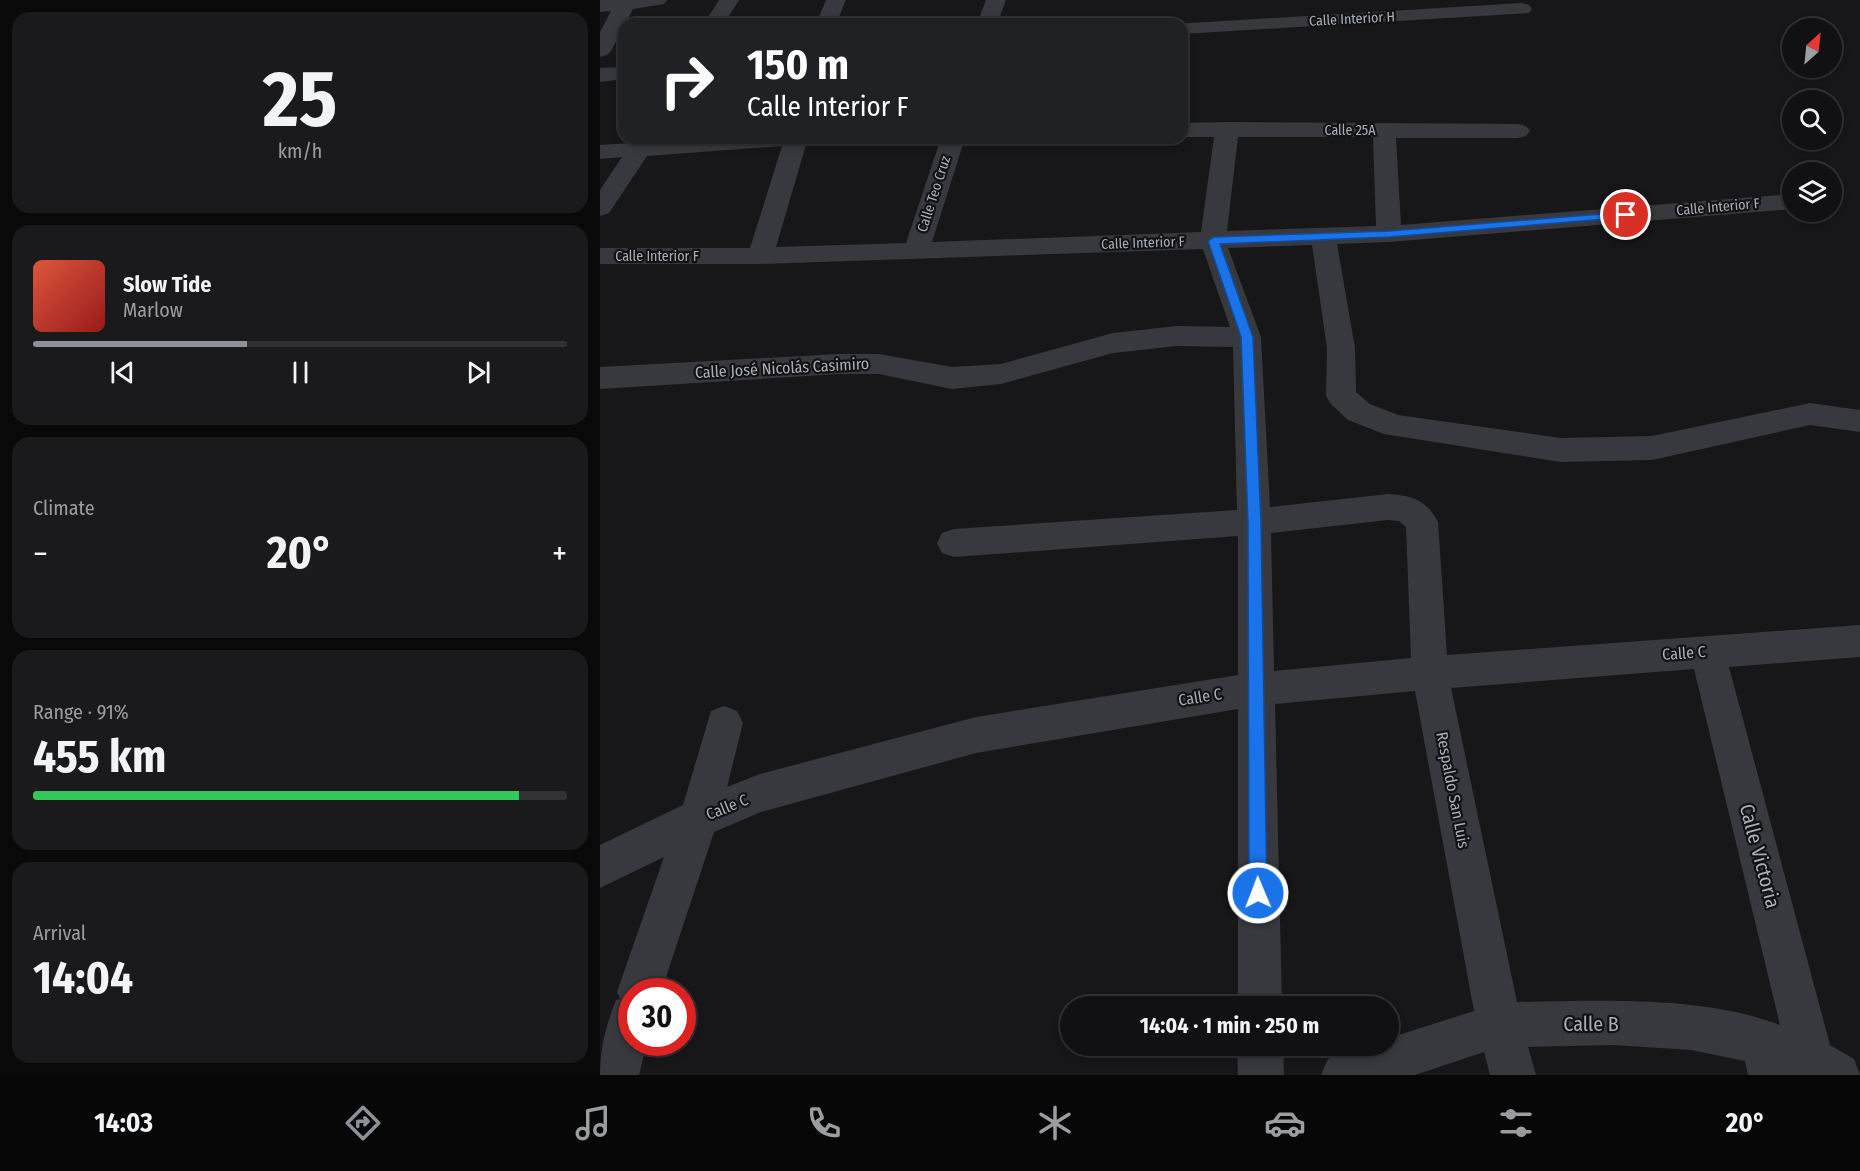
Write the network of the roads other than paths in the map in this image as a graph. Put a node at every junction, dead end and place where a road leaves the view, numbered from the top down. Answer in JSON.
{"nodes":[{"id":1,"x":657,"y":0,"type":"edge"},
{"id":2,"x":729,"y":0,"type":"edge"},
{"id":3,"x":836,"y":0,"type":"edge"},
{"id":4,"x":996,"y":0,"type":"edge"},
{"id":5,"x":625,"y":4,"type":"junction"},
{"id":6,"x":600,"y":6,"type":"edge"},
{"id":7,"x":1522,"y":9,"type":"dead end"},
{"id":8,"x":718,"y":18,"type":"edge"},
{"id":9,"x":828,"y":18,"type":"edge"},
{"id":10,"x":989,"y":18,"type":"edge"},
{"id":11,"x":1188,"y":28,"type":"edge"},
{"id":12,"x":600,"y":51,"type":"edge"},
{"id":13,"x":618,"y":74,"type":"edge"},
{"id":14,"x":600,"y":75,"type":"edge"},
{"id":15,"x":1227,"y":129,"type":"junction"},
{"id":16,"x":1188,"y":130,"type":"edge"},
{"id":17,"x":1384,"y":130,"type":"junction"},
{"id":18,"x":1518,"y":132,"type":"dead end"},
{"id":19,"x":644,"y":144,"type":"edge"},
{"id":20,"x":793,"y":144,"type":"edge"},
{"id":21,"x":951,"y":144,"type":"edge"},
{"id":22,"x":600,"y":152,"type":"edge"},
{"id":23,"x":1782,"y":202,"type":"edge"},
{"id":24,"x":600,"y":208,"type":"edge"},
{"id":25,"x":1389,"y":234,"type":"junction"},
{"id":26,"x":1323,"y":236,"type":"junction"},
{"id":27,"x":1214,"y":241,"type":"junction"},
{"id":28,"x":916,"y":250,"type":"junction"},
{"id":29,"x":600,"y":256,"type":"edge"},
{"id":30,"x":760,"y":256,"type":"junction"},
{"id":31,"x":1247,"y":337,"type":"junction"},
{"id":32,"x":600,"y":378,"type":"edge"},
{"id":33,"x":1860,"y":421,"type":"edge"},
{"id":34,"x":1254,"y":522,"type":"junction"},
{"id":35,"x":954,"y":543,"type":"dead end"},
{"id":36,"x":1860,"y":641,"type":"edge"},
{"id":37,"x":1707,"y":651,"type":"junction"},
{"id":38,"x":1430,"y":673,"type":"junction"},
{"id":39,"x":1255,"y":689,"type":"junction"},
{"id":40,"x":724,"y":723,"type":"dead end"},
{"id":41,"x":699,"y":818,"type":"junction"},
{"id":42,"x":600,"y":867,"type":"edge"},
{"id":43,"x":644,"y":978,"type":"edge"},
{"id":44,"x":1260,"y":996,"type":"edge"},
{"id":45,"x":1499,"y":1024,"type":"junction"},
{"id":46,"x":621,"y":1056,"type":"edge"},
{"id":47,"x":1260,"y":1056,"type":"edge"},
{"id":48,"x":1796,"y":1063,"type":"edge"},
{"id":49,"x":616,"y":1075,"type":"edge"},
{"id":50,"x":1260,"y":1075,"type":"edge"},
{"id":51,"x":1344,"y":1075,"type":"edge"},
{"id":52,"x":1513,"y":1075,"type":"edge"}],
"edges":[{"from":1,"to":5,"type":"street"},
{"from":2,"to":8,"type":"street"},
{"from":3,"to":9,"type":"street"},
{"from":4,"to":10,"type":"street"},
{"from":5,"to":6,"type":"street"},
{"from":5,"to":12,"type":"street"},
{"from":7,"to":11,"type":"street","name":"Calle Interior H"},
{"from":13,"to":14,"type":"street"},
{"from":15,"to":16,"type":"street","name":"Calle 25A"},
{"from":15,"to":17,"type":"street","name":"Calle 25A"},
{"from":15,"to":27,"type":"street"},
{"from":17,"to":18,"type":"street","name":"Calle 25A"},
{"from":17,"to":25,"type":"street"},
{"from":19,"to":22,"type":"street"},
{"from":19,"to":24,"type":"street"},
{"from":20,"to":30,"type":"street"},
{"from":21,"to":28,"type":"street","name":"Calle Teo Cruz"},
{"from":23,"to":25,"type":"street","name":"Calle Interior F"},
{"from":25,"to":26,"type":"street","name":"Calle Interior F"},
{"from":26,"to":27,"type":"street","name":"Calle Interior F"},
{"from":26,"to":33,"type":"street"},
{"from":27,"to":28,"type":"street","name":"Calle Interior F"},
{"from":27,"to":31,"type":"street"},
{"from":28,"to":30,"type":"street","name":"Calle Interior F"},
{"from":29,"to":30,"type":"street","name":"Calle Interior F"},
{"from":31,"to":32,"type":"street","name":"Calle José Nicolás Casimiro"},
{"from":31,"to":34,"type":"street"},
{"from":34,"to":35,"type":"street"},
{"from":34,"to":38,"type":"street","name":"Respaldo San Luis"},
{"from":34,"to":39,"type":"street"},
{"from":36,"to":37,"type":"street","name":"Calle C"},
{"from":37,"to":38,"type":"street","name":"Calle C"},
{"from":37,"to":48,"type":"street","name":"Calle Victoria"},
{"from":38,"to":39,"type":"street","name":"Calle C"},
{"from":38,"to":45,"type":"street","name":"Respaldo San Luis"},
{"from":39,"to":41,"type":"street","name":"Calle C"},
{"from":39,"to":44,"type":"street"},
{"from":40,"to":41,"type":"street"},
{"from":41,"to":42,"type":"street","name":"Calle C"},
{"from":41,"to":43,"type":"street"},
{"from":45,"to":48,"type":"street","name":"Calle B"},
{"from":45,"to":51,"type":"street","name":"Calle B"},
{"from":45,"to":52,"type":"street","name":"Respaldo San Luis"},
{"from":46,"to":49,"type":"street"},
{"from":47,"to":50,"type":"street"}]}
